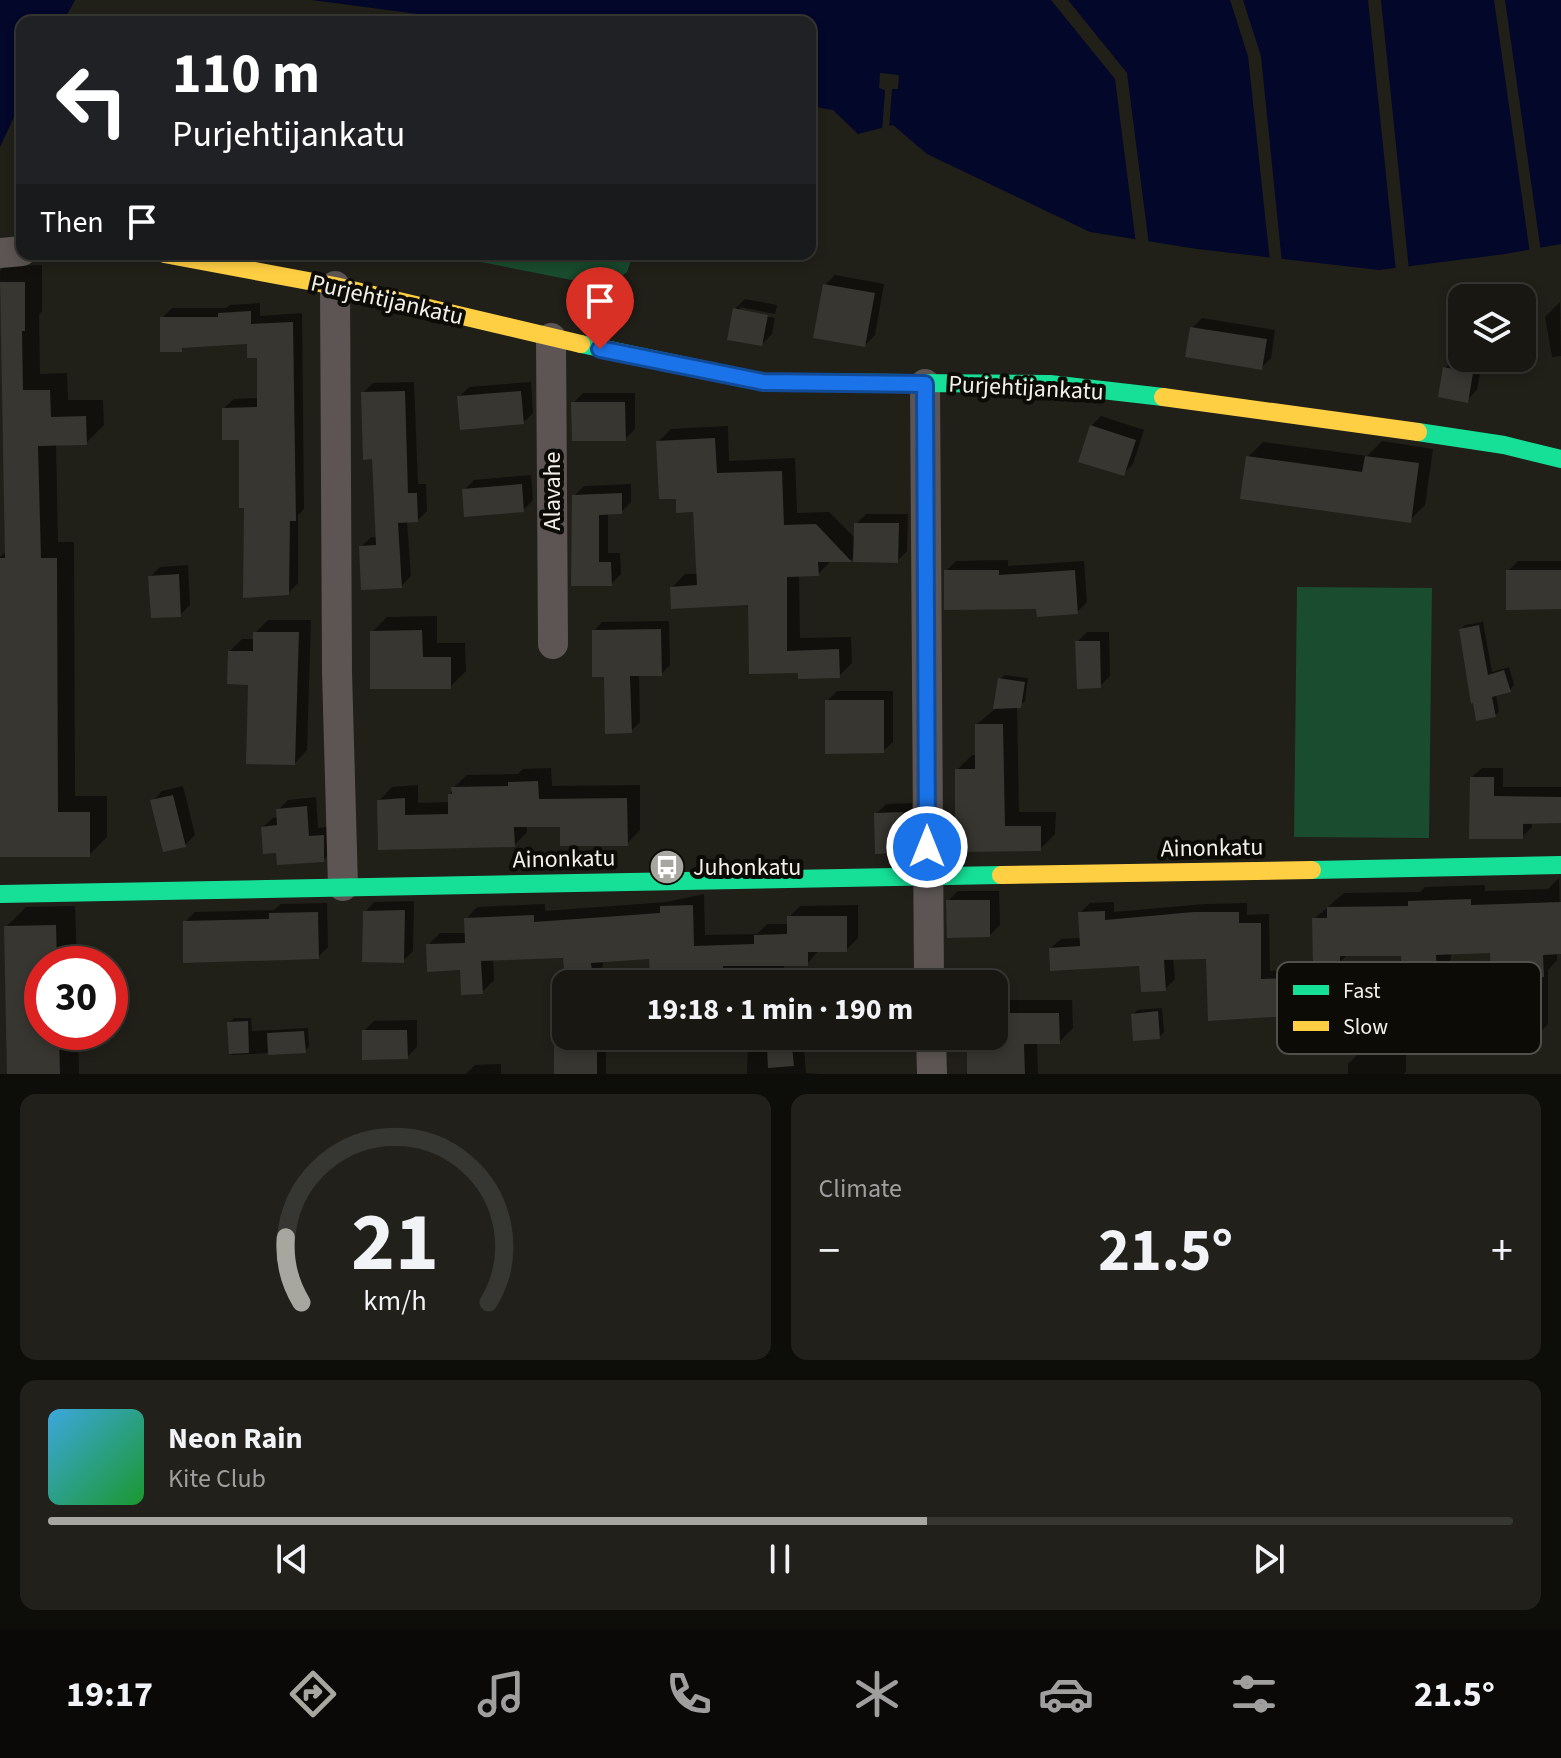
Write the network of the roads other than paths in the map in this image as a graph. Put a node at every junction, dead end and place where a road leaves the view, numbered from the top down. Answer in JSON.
{"nodes":[{"id":1,"x":196,"y":260,"type":"edge"},
{"id":2,"x":335,"y":286,"type":"junction"},
{"id":3,"x":551,"y":338,"type":"junction"},
{"id":4,"x":925,"y":384,"type":"junction"},
{"id":5,"x":1561,"y":459,"type":"edge"},
{"id":6,"x":553,"y":644,"type":"dead end"},
{"id":7,"x":1561,"y":865,"type":"edge"},
{"id":8,"x":927,"y":877,"type":"junction"},
{"id":9,"x":343,"y":886,"type":"junction"},
{"id":10,"x":0,"y":894,"type":"edge"},
{"id":11,"x":929,"y":970,"type":"edge"},
{"id":12,"x":931,"y":1050,"type":"edge"},
{"id":13,"x":932,"y":1074,"type":"edge"}],
"edges":[{"from":1,"to":2,"type":"street","name":"Purjehtijankatu"},
{"from":2,"to":3,"type":"street","name":"Purjehtijankatu"},
{"from":2,"to":9,"type":"street"},
{"from":3,"to":4,"type":"street","name":"Purjehtijankatu"},
{"from":3,"to":6,"type":"street","name":"Alavahe"},
{"from":4,"to":5,"type":"street","name":"Purjehtijankatu"},
{"from":4,"to":8,"type":"street"},
{"from":7,"to":8,"type":"street","name":"Ainonkatu"},
{"from":8,"to":9,"type":"street","name":"Ainonkatu"},
{"from":8,"to":11,"type":"street"},
{"from":9,"to":10,"type":"street","name":"Ainonkatu"},
{"from":12,"to":13,"type":"street"}]}
